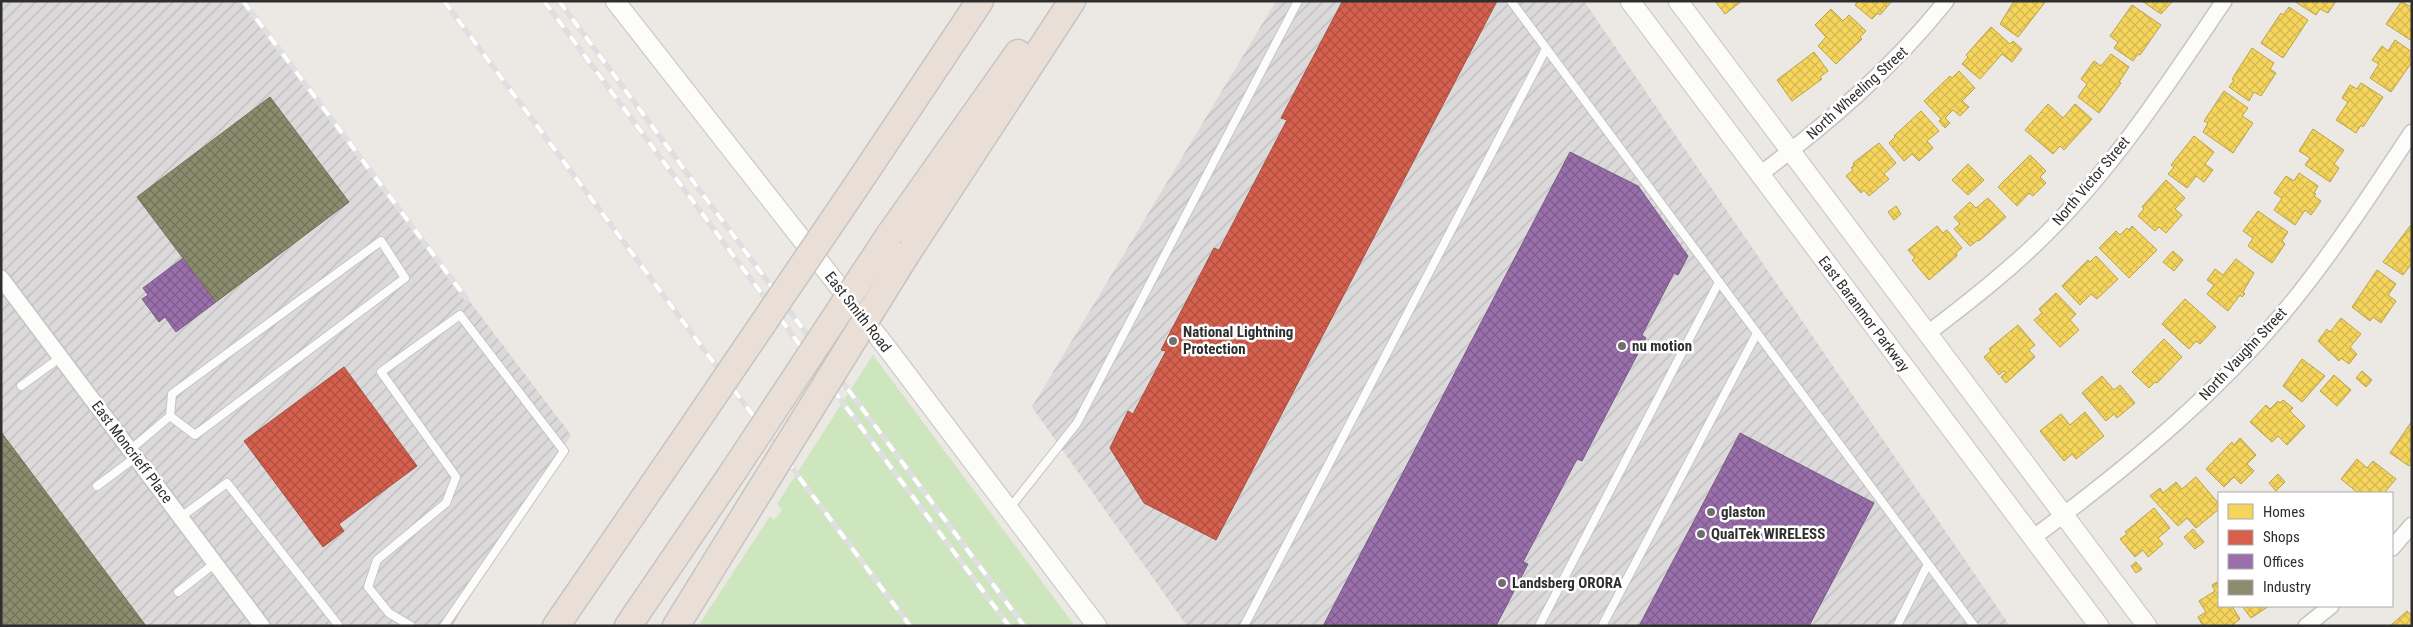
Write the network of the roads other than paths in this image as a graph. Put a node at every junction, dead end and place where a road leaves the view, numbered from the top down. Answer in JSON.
{"nodes":[{"id":1,"x":615,"y":1,"type":"edge"},
{"id":2,"x":980,"y":1,"type":"edge"},
{"id":3,"x":1055,"y":1,"type":"edge"},
{"id":4,"x":1072,"y":1,"type":"edge"},
{"id":5,"x":1298,"y":1,"type":"edge"},
{"id":6,"x":1511,"y":1,"type":"edge"},
{"id":7,"x":1630,"y":1,"type":"edge"},
{"id":8,"x":1678,"y":1,"type":"edge"},
{"id":9,"x":1946,"y":1,"type":"edge"},
{"id":10,"x":2224,"y":1,"type":"edge"},
{"id":11,"x":1546,"y":49,"type":"junction"},
{"id":12,"x":2412,"y":132,"type":"edge"},
{"id":13,"x":1790,"y":152,"type":"junction"},
{"id":14,"x":1759,"y":175,"type":"junction"},
{"id":15,"x":1,"y":278,"type":"edge"},
{"id":16,"x":1719,"y":282,"type":"junction"},
{"id":17,"x":1757,"y":333,"type":"junction"},
{"id":18,"x":1928,"y":333,"type":"junction"},
{"id":19,"x":61,"y":357,"type":"junction"},
{"id":20,"x":21,"y":386,"type":"dead end"},
{"id":21,"x":170,"y":416,"type":"junction"},
{"id":22,"x":133,"y":453,"type":"junction"},
{"id":23,"x":96,"y":486,"type":"dead end"},
{"id":24,"x":1009,"y":509,"type":"junction"},
{"id":25,"x":2065,"y":514,"type":"junction"},
{"id":26,"x":181,"y":517,"type":"junction"},
{"id":27,"x":2412,"y":525,"type":"edge"},
{"id":28,"x":2034,"y":537,"type":"junction"},
{"id":29,"x":2393,"y":547,"type":"edge"},
{"id":30,"x":216,"y":563,"type":"junction"},
{"id":31,"x":1928,"y":564,"type":"junction"},
{"id":32,"x":178,"y":592,"type":"dead end"},
{"id":33,"x":2331,"y":607,"type":"edge"},
{"id":34,"x":262,"y":626,"type":"edge"},
{"id":35,"x":339,"y":626,"type":"edge"},
{"id":36,"x":411,"y":626,"type":"edge"},
{"id":37,"x":444,"y":626,"type":"edge"},
{"id":38,"x":556,"y":626,"type":"edge"},
{"id":39,"x":628,"y":626,"type":"edge"},
{"id":40,"x":676,"y":626,"type":"edge"},
{"id":41,"x":1097,"y":626,"type":"edge"},
{"id":42,"x":1244,"y":626,"type":"edge"},
{"id":43,"x":1539,"y":626,"type":"edge"},
{"id":44,"x":1602,"y":626,"type":"edge"},
{"id":45,"x":1897,"y":626,"type":"edge"},
{"id":46,"x":1974,"y":626,"type":"edge"},
{"id":47,"x":2099,"y":626,"type":"edge"},
{"id":48,"x":2147,"y":626,"type":"edge"},
{"id":49,"x":2306,"y":626,"type":"edge"}],
"edges":[{"from":1,"to":24,"type":"street","name":"East Smith Road"},
{"from":2,"to":38,"type":"highway","bridge":true},
{"from":3,"to":39,"type":"highway","bridge":true},
{"from":4,"to":40,"type":"highway","bridge":true},
{"from":5,"to":24,"type":"lane"},
{"from":6,"to":11,"type":"lane"},
{"from":7,"to":14,"type":"street","name":"East Baranmor Parkway"},
{"from":8,"to":13,"type":"street"},
{"from":9,"to":13,"type":"street","name":"North Wheeling Street"},
{"from":10,"to":18,"type":"street","name":"North Victor Street"},
{"from":11,"to":16,"type":"lane"},
{"from":11,"to":42,"type":"lane"},
{"from":12,"to":25,"type":"street","name":"North Vaughn Street"},
{"from":13,"to":14,"type":"street","name":"North Wheeling Street"},
{"from":13,"to":18,"type":"street"},
{"from":14,"to":28,"type":"street","name":"East Baranmor Parkway"},
{"from":15,"to":19,"type":"street","name":"East Moncrieff Place"},
{"from":16,"to":17,"type":"lane"},
{"from":16,"to":43,"type":"lane"},
{"from":17,"to":31,"type":"lane"},
{"from":17,"to":44,"type":"lane"},
{"from":18,"to":25,"type":"street"},
{"from":19,"to":20,"type":"lane"},
{"from":19,"to":22,"type":"street","name":"East Moncrieff Place"},
{"from":21,"to":21,"type":"lane"},
{"from":21,"to":22,"type":"lane"},
{"from":22,"to":23,"type":"lane"},
{"from":22,"to":26,"type":"street","name":"East Moncrieff Place"},
{"from":24,"to":41,"type":"street","name":"East Smith Road"},
{"from":25,"to":28,"type":"street","name":"North Vaughn Street"},
{"from":25,"to":48,"type":"street"},
{"from":26,"to":30,"type":"street","name":"East Moncrieff Place"},
{"from":26,"to":35,"type":"lane"},
{"from":27,"to":29,"type":"street"},
{"from":28,"to":47,"type":"street","name":"East Baranmor Parkway"},
{"from":30,"to":32,"type":"lane"},
{"from":30,"to":34,"type":"street","name":"East Moncrieff Place"},
{"from":31,"to":45,"type":"lane"},
{"from":31,"to":46,"type":"lane"},
{"from":33,"to":49,"type":"street"},
{"from":36,"to":37,"type":"lane"}]}
